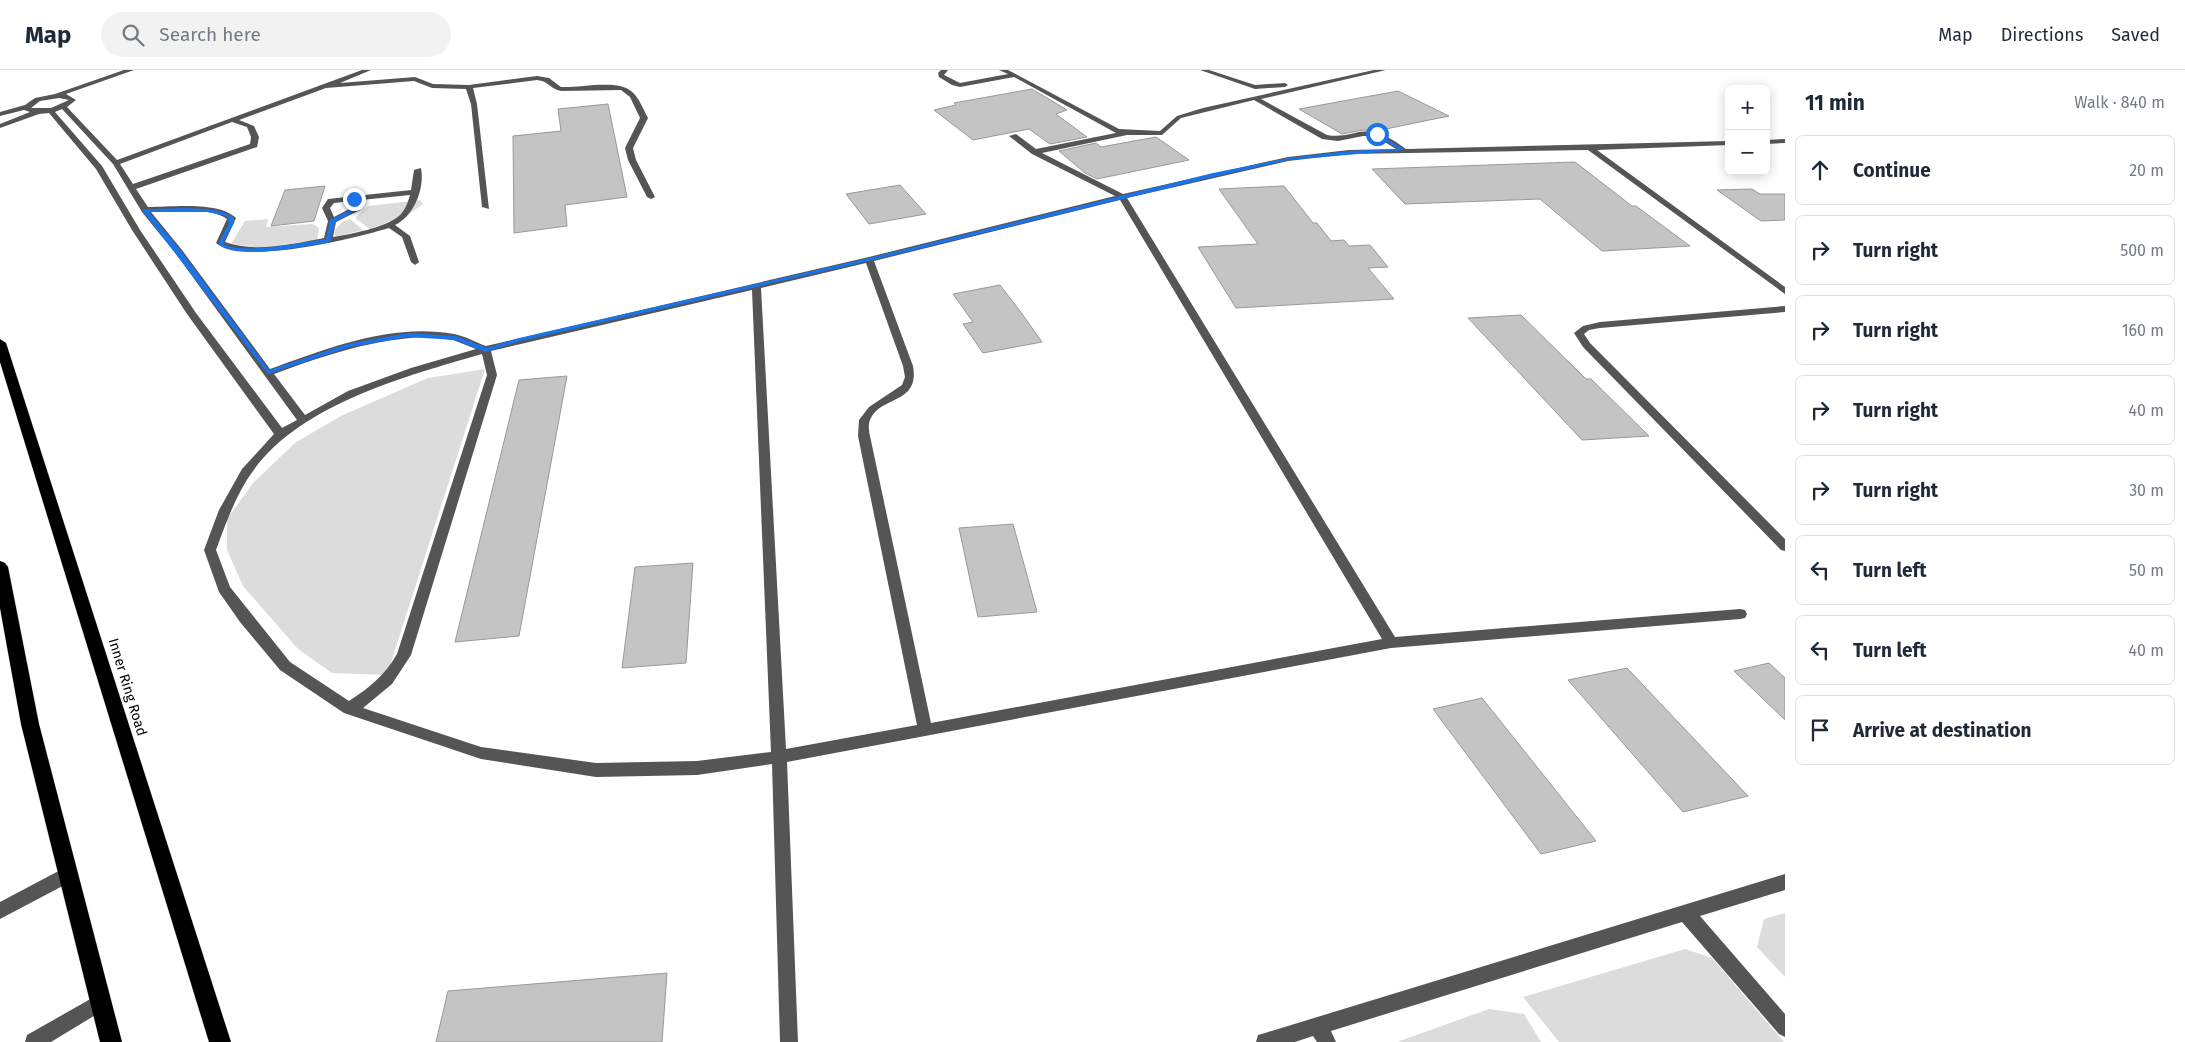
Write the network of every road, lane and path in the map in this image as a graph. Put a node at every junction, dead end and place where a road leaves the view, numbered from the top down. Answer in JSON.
{"nodes":[{"id":1,"x":131,"y":70,"type":"edge"},
{"id":2,"x":368,"y":70,"type":"edge"},
{"id":3,"x":945,"y":70,"type":"edge"},
{"id":4,"x":1002,"y":70,"type":"edge"},
{"id":5,"x":1203,"y":70,"type":"edge"},
{"id":6,"x":1383,"y":70,"type":"edge"},
{"id":7,"x":1336,"y":72,"type":"dead end"},
{"id":8,"x":1015,"y":75,"type":"junction"},
{"id":9,"x":323,"y":86,"type":"junction"},
{"id":10,"x":469,"y":86,"type":"junction"},
{"id":11,"x":56,"y":96,"type":"junction"},
{"id":12,"x":72,"y":98,"type":"junction"},
{"id":13,"x":1257,"y":99,"type":"junction"},
{"id":14,"x":27,"y":107,"type":"junction"},
{"id":15,"x":63,"y":107,"type":"junction"},
{"id":16,"x":50,"y":110,"type":"junction"},
{"id":17,"x":37,"y":112,"type":"junction"},
{"id":18,"x":0,"y":114,"type":"edge"},
{"id":19,"x":232,"y":120,"type":"junction"},
{"id":20,"x":0,"y":126,"type":"edge"},
{"id":21,"x":1128,"y":133,"type":"junction"},
{"id":22,"x":1013,"y":136,"type":"dead end"},
{"id":23,"x":1785,"y":141,"type":"edge"},
{"id":24,"x":1770,"y":142,"type":"edge"},
{"id":25,"x":1725,"y":143,"type":"edge"},
{"id":26,"x":1590,"y":148,"type":"junction"},
{"id":27,"x":1403,"y":150,"type":"junction"},
{"id":28,"x":1035,"y":152,"type":"junction"},
{"id":29,"x":116,"y":163,"type":"junction"},
{"id":30,"x":418,"y":170,"type":"dead end"},
{"id":31,"x":130,"y":188,"type":"junction"},
{"id":32,"x":414,"y":192,"type":"junction"},
{"id":33,"x":651,"y":197,"type":"dead end"},
{"id":34,"x":1122,"y":197,"type":"junction"},
{"id":35,"x":354,"y":199,"type":"junction"},
{"id":36,"x":486,"y":207,"type":"dead end"},
{"id":37,"x":145,"y":210,"type":"junction"},
{"id":38,"x":332,"y":221,"type":"junction"},
{"id":39,"x":390,"y":225,"type":"junction"},
{"id":40,"x":328,"y":241,"type":"junction"},
{"id":41,"x":869,"y":260,"type":"junction"},
{"id":42,"x":415,"y":262,"type":"dead end"},
{"id":43,"x":756,"y":285,"type":"junction"},
{"id":44,"x":1785,"y":291,"type":"edge"},
{"id":45,"x":1785,"y":309,"type":"edge"},
{"id":46,"x":0,"y":343,"type":"edge"},
{"id":47,"x":486,"y":350,"type":"junction"},
{"id":48,"x":268,"y":372,"type":"junction"},
{"id":49,"x":304,"y":420,"type":"junction"},
{"id":50,"x":280,"y":434,"type":"junction"},
{"id":51,"x":1785,"y":547,"type":"edge"},
{"id":52,"x":0,"y":567,"type":"edge"},
{"id":53,"x":1740,"y":614,"type":"dead end"},
{"id":54,"x":1391,"y":643,"type":"junction"},
{"id":55,"x":349,"y":709,"type":"junction"},
{"id":56,"x":925,"y":729,"type":"junction"},
{"id":57,"x":779,"y":757,"type":"junction"},
{"id":58,"x":68,"y":874,"type":"junction"},
{"id":59,"x":1785,"y":882,"type":"edge"},
{"id":60,"x":0,"y":911,"type":"edge"},
{"id":61,"x":1686,"y":912,"type":"junction"},
{"id":62,"x":101,"y":1002,"type":"junction"},
{"id":63,"x":1785,"y":1028,"type":"edge"},
{"id":64,"x":1322,"y":1034,"type":"edge"},
{"id":65,"x":34,"y":1042,"type":"edge"},
{"id":66,"x":111,"y":1042,"type":"edge"},
{"id":67,"x":220,"y":1042,"type":"edge"},
{"id":68,"x":789,"y":1042,"type":"edge"},
{"id":69,"x":1265,"y":1042,"type":"edge"}],
"edges":[{"from":1,"to":11,"type":"lane"},
{"from":1,"to":12,"type":"lane"},
{"from":2,"to":9,"type":"lane"},
{"from":3,"to":8,"type":"lane"},
{"from":4,"to":8,"type":"lane"},
{"from":5,"to":7,"type":"lane"},
{"from":6,"to":13,"type":"lane"},
{"from":8,"to":21,"type":"lane"},
{"from":9,"to":10,"type":"lane"},
{"from":9,"to":19,"type":"lane"},
{"from":10,"to":33,"type":"lane"},
{"from":10,"to":36,"type":"lane"},
{"from":11,"to":12,"type":"lane"},
{"from":11,"to":14,"type":"lane"},
{"from":12,"to":15,"type":"lane"},
{"from":13,"to":21,"type":"lane"},
{"from":13,"to":27,"type":"lane"},
{"from":14,"to":17,"type":"lane"},
{"from":14,"to":18,"type":"lane"},
{"from":15,"to":16,"type":"lane"},
{"from":15,"to":29,"type":"lane"},
{"from":16,"to":17,"type":"lane"},
{"from":16,"to":50,"type":"lane"},
{"from":17,"to":20,"type":"lane"},
{"from":19,"to":29,"type":"lane"},
{"from":19,"to":31,"type":"lane"},
{"from":21,"to":28,"type":"lane"},
{"from":22,"to":28,"type":"lane"},
{"from":23,"to":24,"type":"lane"},
{"from":25,"to":26,"type":"lane"},
{"from":26,"to":27,"type":"lane"},
{"from":26,"to":44,"type":"lane"},
{"from":27,"to":34,"type":"lane"},
{"from":28,"to":34,"type":"lane"},
{"from":29,"to":31,"type":"lane"},
{"from":30,"to":32,"type":"lane"},
{"from":31,"to":37,"type":"lane"},
{"from":32,"to":35,"type":"lane"},
{"from":32,"to":39,"type":"lane"},
{"from":34,"to":41,"type":"lane"},
{"from":34,"to":54,"type":"lane"},
{"from":35,"to":38,"type":"lane"},
{"from":35,"to":38,"type":"lane"},
{"from":37,"to":40,"type":"lane"},
{"from":37,"to":48,"type":"lane"},
{"from":38,"to":40,"type":"lane"},
{"from":39,"to":40,"type":"lane"},
{"from":39,"to":42,"type":"lane"},
{"from":41,"to":43,"type":"lane"},
{"from":41,"to":56,"type":"lane"},
{"from":43,"to":47,"type":"lane"},
{"from":43,"to":57,"type":"lane"},
{"from":45,"to":51,"type":"lane"},
{"from":46,"to":67,"type":"highway","name":"Inner Ring Road"},
{"from":47,"to":48,"type":"lane"},
{"from":47,"to":49,"type":"lane"},
{"from":47,"to":55,"type":"lane"},
{"from":48,"to":49,"type":"lane"},
{"from":49,"to":50,"type":"lane"},
{"from":50,"to":55,"type":"lane"},
{"from":52,"to":58,"type":"highway"},
{"from":53,"to":54,"type":"lane"},
{"from":54,"to":56,"type":"lane"},
{"from":55,"to":57,"type":"lane"},
{"from":56,"to":57,"type":"lane"},
{"from":57,"to":68,"type":"lane"},
{"from":58,"to":60,"type":"lane"},
{"from":58,"to":62,"type":"highway"},
{"from":59,"to":61,"type":"lane"},
{"from":61,"to":63,"type":"lane"},
{"from":61,"to":64,"type":"lane"},
{"from":62,"to":65,"type":"lane"},
{"from":62,"to":66,"type":"highway"},
{"from":64,"to":69,"type":"lane"}]}
